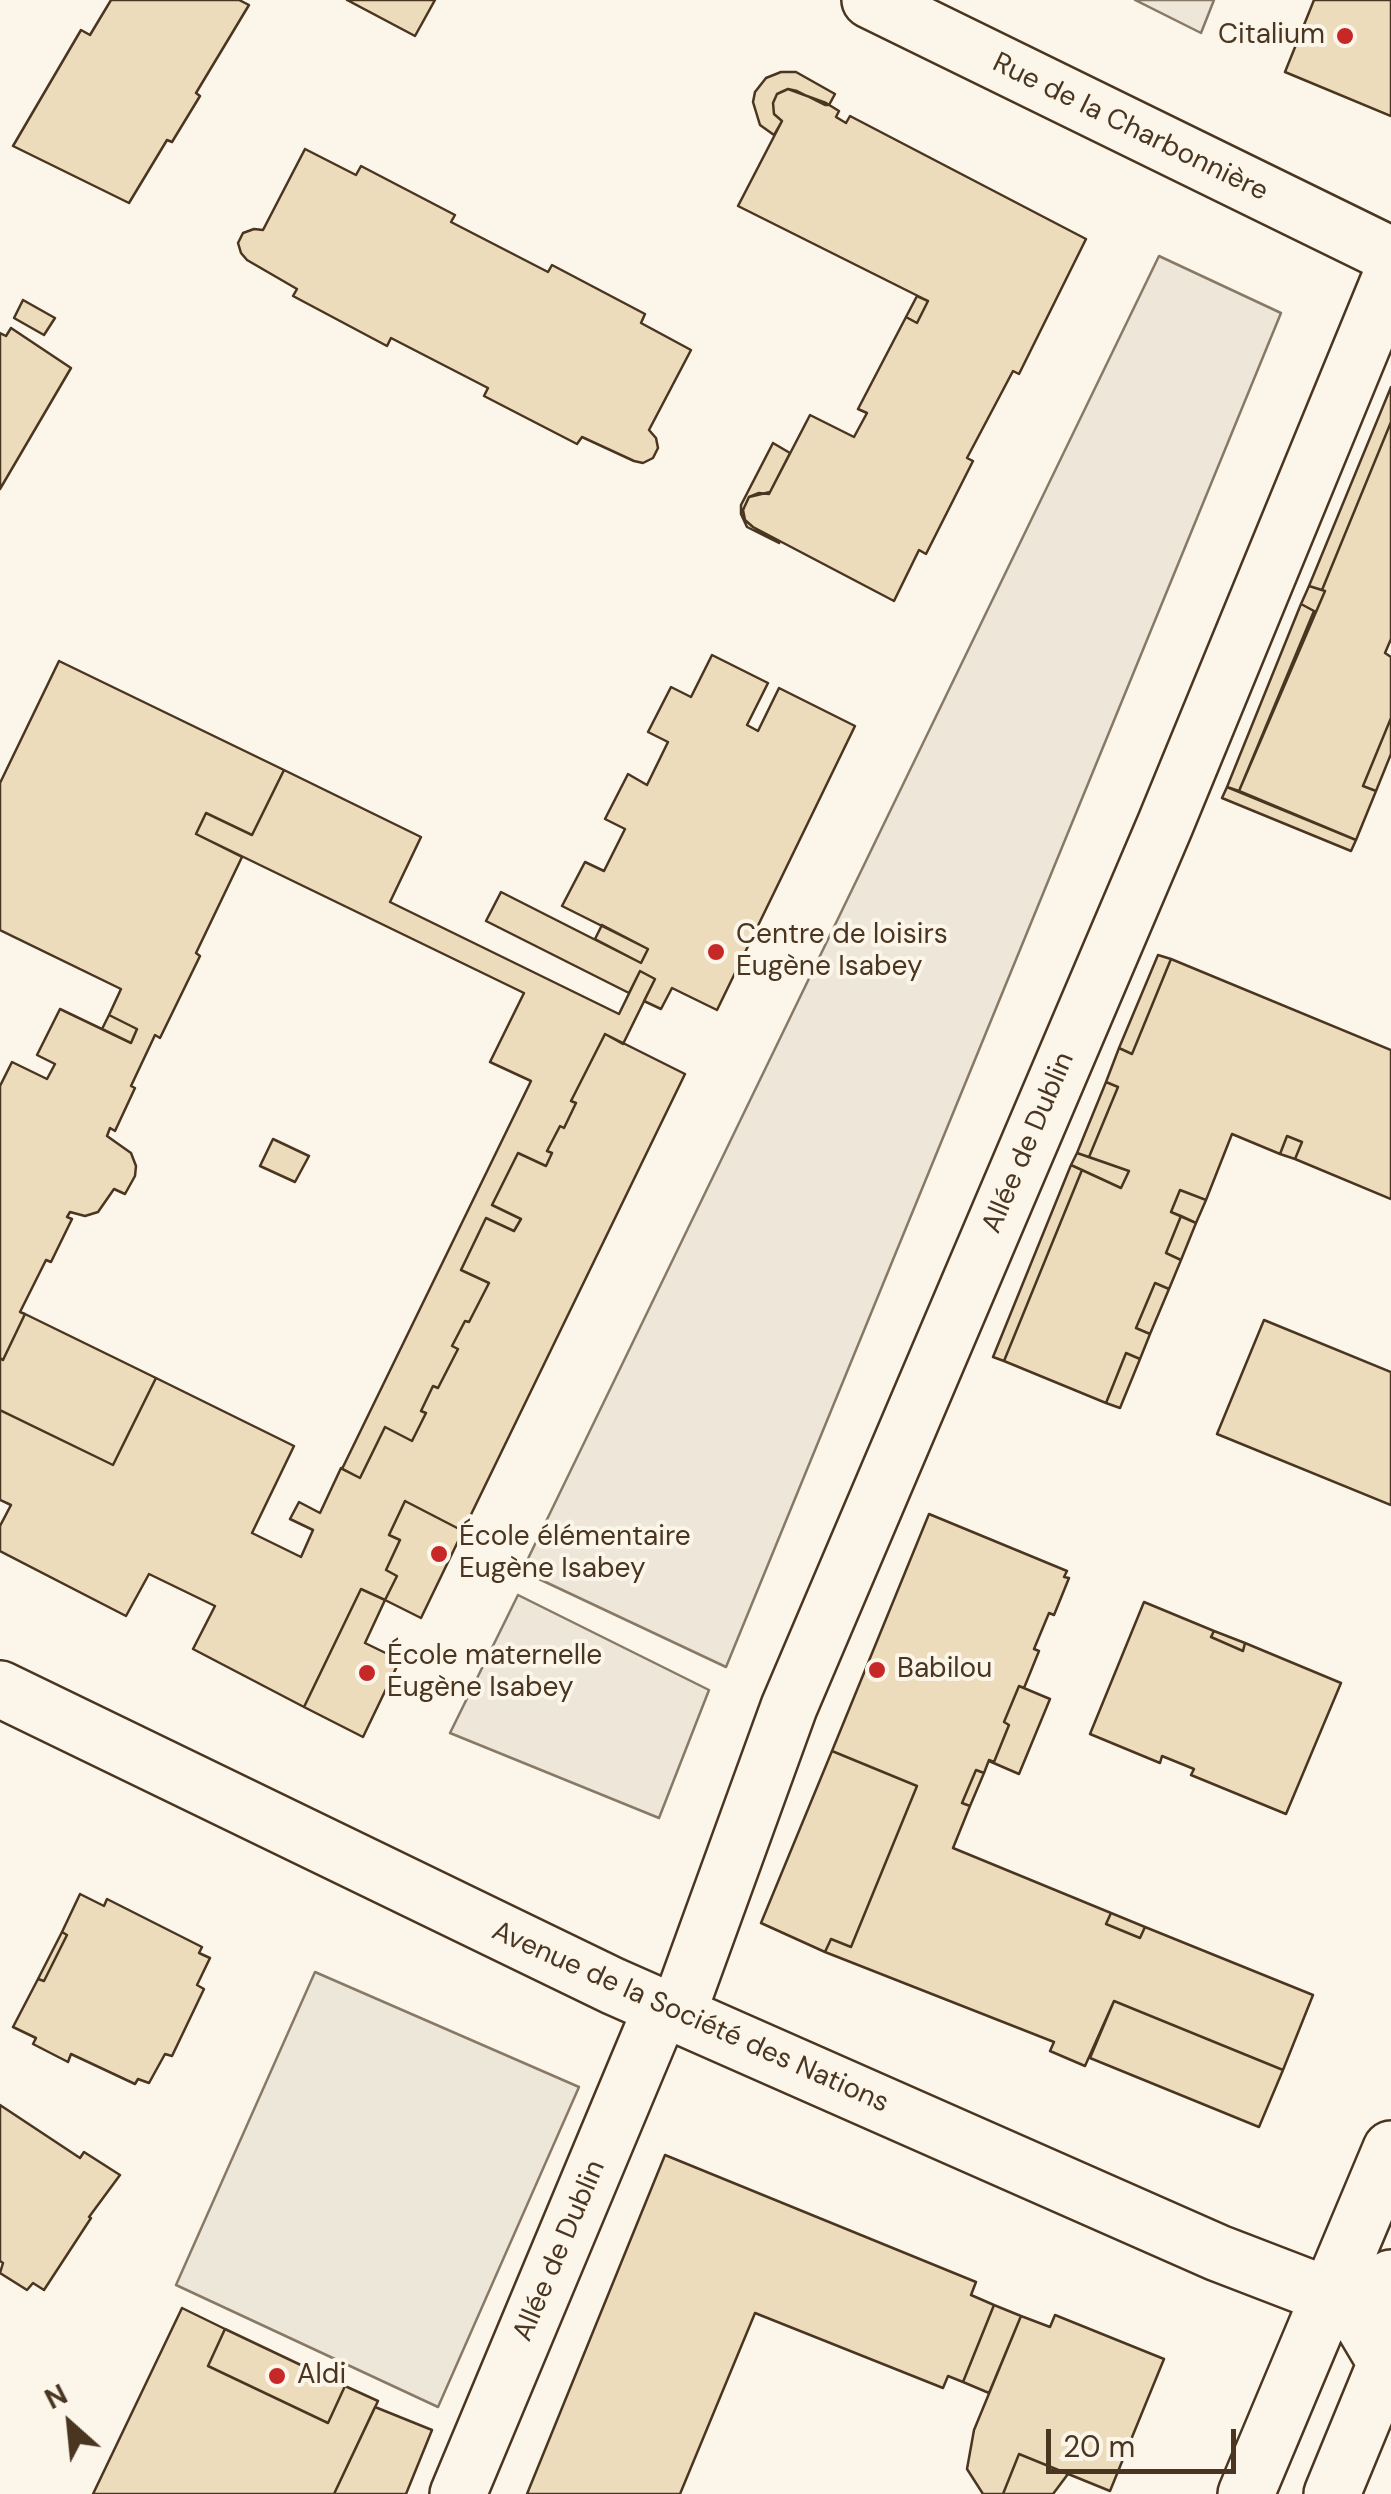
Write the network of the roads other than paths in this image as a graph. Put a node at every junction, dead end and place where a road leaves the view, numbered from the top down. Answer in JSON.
{"nodes":[{"id":1,"x":870,"y":0,"type":"edge"},
{"id":2,"x":1391,"y":255,"type":"edge"},
{"id":3,"x":1391,"y":276,"type":"edge"},
{"id":4,"x":0,"y":1689,"type":"edge"},
{"id":5,"x":669,"y":2011,"type":"junction"},
{"id":6,"x":1391,"y":2149,"type":"edge"},
{"id":7,"x":1370,"y":2298,"type":"edge"},
{"id":8,"x":458,"y":2494,"type":"edge"},
{"id":9,"x":1246,"y":2494,"type":"edge"},
{"id":10,"x":1332,"y":2494,"type":"edge"}],
"edges":[{"from":1,"to":2,"type":"street","name":"Rue de la Charbonnière"},
{"from":3,"to":5,"type":"street","name":"Allée de Dublin"},
{"from":4,"to":5,"type":"street","name":"Avenue de la Société des Nations"},
{"from":5,"to":7,"type":"street","name":"Avenue de la Société des Nations"},
{"from":5,"to":8,"type":"street","name":"Allée de Dublin"},
{"from":6,"to":7,"type":"street"},
{"from":7,"to":9,"type":"street"},
{"from":7,"to":10,"type":"street"}]}
